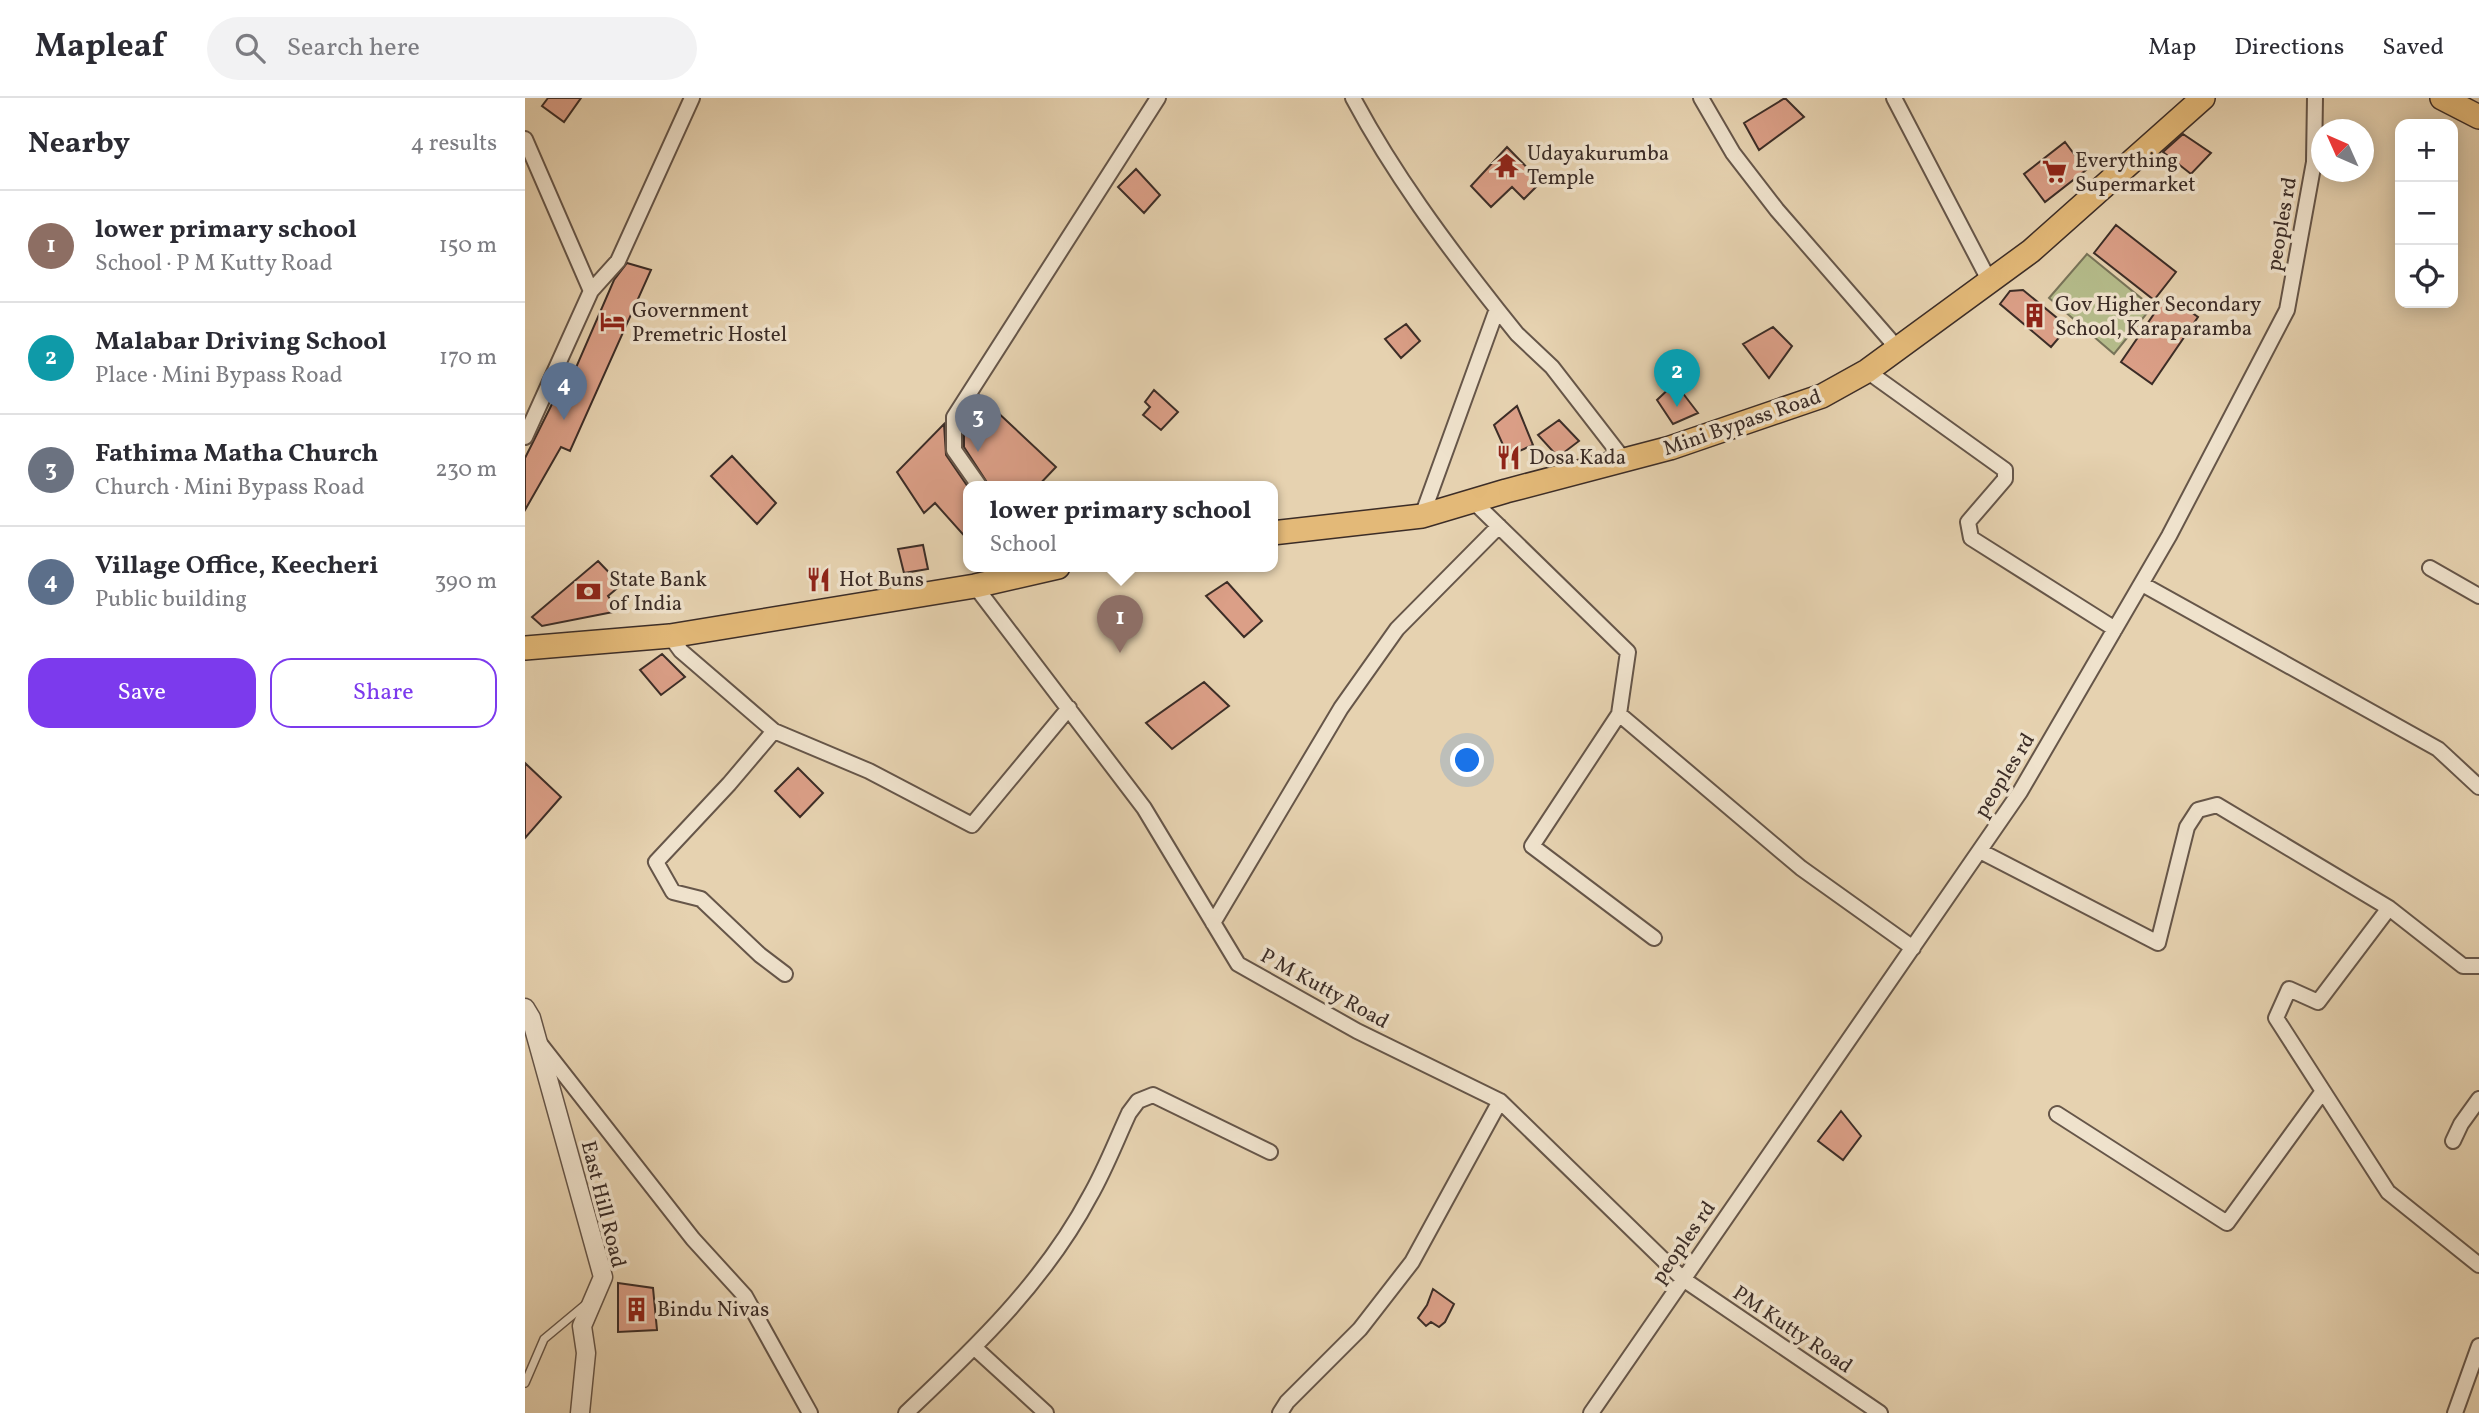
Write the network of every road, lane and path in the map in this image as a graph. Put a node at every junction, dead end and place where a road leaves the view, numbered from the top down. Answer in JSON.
{"nodes":[{"id":1,"x":692,"y":98,"type":"edge"},
{"id":2,"x":1158,"y":98,"type":"edge"},
{"id":3,"x":1353,"y":98,"type":"edge"},
{"id":4,"x":1701,"y":98,"type":"edge"},
{"id":5,"x":1894,"y":98,"type":"edge"},
{"id":6,"x":2203,"y":98,"type":"edge"},
{"id":7,"x":2315,"y":98,"type":"edge"},
{"id":8,"x":2442,"y":98,"type":"edge"},
{"id":9,"x":2479,"y":117,"type":"edge"},
{"id":10,"x":525,"y":139,"type":"edge"},
{"id":11,"x":1990,"y":282,"type":"junction"},
{"id":12,"x":591,"y":291,"type":"junction"},
{"id":13,"x":1497,"y":309,"type":"junction"},
{"id":14,"x":1898,"y":349,"type":"junction"},
{"id":15,"x":1867,"y":371,"type":"junction"},
{"id":16,"x":525,"y":437,"type":"edge"},
{"id":17,"x":1624,"y":460,"type":"junction"},
{"id":18,"x":976,"y":481,"type":"edge"},
{"id":19,"x":1473,"y":501,"type":"junction"},
{"id":20,"x":1422,"y":516,"type":"junction"},
{"id":21,"x":1499,"y":526,"type":"junction"},
{"id":22,"x":1278,"y":532,"type":"edge"},
{"id":23,"x":2430,"y":568,"type":"dead end"},
{"id":24,"x":1031,"y":572,"type":"edge"},
{"id":25,"x":2142,"y":584,"type":"junction"},
{"id":26,"x":975,"y":586,"type":"junction"},
{"id":27,"x":2479,"y":596,"type":"edge"},
{"id":28,"x":2115,"y":629,"type":"junction"},
{"id":29,"x":670,"y":636,"type":"junction"},
{"id":30,"x":525,"y":648,"type":"edge"},
{"id":31,"x":1069,"y":708,"type":"junction"},
{"id":32,"x":1619,"y":714,"type":"junction"},
{"id":33,"x":774,"y":731,"type":"junction"},
{"id":34,"x":2479,"y":788,"type":"edge"},
{"id":35,"x":1980,"y":851,"type":"junction"},
{"id":36,"x":2389,"y":908,"type":"junction"},
{"id":37,"x":1213,"y":923,"type":"junction"},
{"id":38,"x":1654,"y":938,"type":"dead end"},
{"id":39,"x":1913,"y":948,"type":"junction"},
{"id":40,"x":2479,"y":966,"type":"edge"},
{"id":41,"x":785,"y":974,"type":"dead end"},
{"id":42,"x":525,"y":1008,"type":"edge"},
{"id":43,"x":537,"y":1040,"type":"junction"},
{"id":44,"x":2323,"y":1091,"type":"junction"},
{"id":45,"x":2479,"y":1099,"type":"edge"},
{"id":46,"x":1500,"y":1101,"type":"junction"},
{"id":47,"x":2057,"y":1114,"type":"dead end"},
{"id":48,"x":2453,"y":1141,"type":"dead end"},
{"id":49,"x":1270,"y":1152,"type":"dead end"},
{"id":50,"x":2479,"y":1265,"type":"edge"},
{"id":51,"x":1683,"y":1279,"type":"junction"},
{"id":52,"x":592,"y":1299,"type":"junction"},
{"id":53,"x":2479,"y":1346,"type":"edge"},
{"id":54,"x":975,"y":1348,"type":"junction"},
{"id":55,"x":525,"y":1383,"type":"edge"},
{"id":56,"x":580,"y":1413,"type":"edge"},
{"id":57,"x":810,"y":1413,"type":"edge"},
{"id":58,"x":906,"y":1413,"type":"edge"},
{"id":59,"x":1046,"y":1413,"type":"edge"},
{"id":60,"x":1280,"y":1413,"type":"edge"},
{"id":61,"x":1591,"y":1413,"type":"edge"},
{"id":62,"x":1880,"y":1413,"type":"edge"},
{"id":63,"x":2455,"y":1413,"type":"edge"}],
"edges":[{"from":1,"to":12,"type":"street"},
{"from":2,"to":18,"type":"street"},
{"from":3,"to":13,"type":"street"},
{"from":4,"to":14,"type":"street"},
{"from":5,"to":11,"type":"street"},
{"from":6,"to":11,"type":"main road","name":"Mini Bypass Road"},
{"from":7,"to":25,"type":"street","name":"peoples rd"},
{"from":8,"to":9,"type":"main road"},
{"from":10,"to":12,"type":"street"},
{"from":11,"to":14,"type":"main road","name":"Mini Bypass Road"},
{"from":12,"to":16,"type":"street"},
{"from":13,"to":17,"type":"street"},
{"from":13,"to":20,"type":"street"},
{"from":14,"to":15,"type":"main road","name":"Mini Bypass Road"},
{"from":15,"to":17,"type":"main road","name":"Mini Bypass Road"},
{"from":15,"to":28,"type":"street"},
{"from":17,"to":19,"type":"main road","name":"Mini Bypass Road"},
{"from":19,"to":20,"type":"main road","name":"Mini Bypass Road"},
{"from":19,"to":21,"type":"street"},
{"from":20,"to":22,"type":"main road","name":"Mini Bypass Road"},
{"from":21,"to":32,"type":"street"},
{"from":21,"to":37,"type":"street"},
{"from":23,"to":27,"type":"street"},
{"from":24,"to":26,"type":"main road"},
{"from":25,"to":28,"type":"street","name":"peoples rd"},
{"from":25,"to":34,"type":"street"},
{"from":26,"to":29,"type":"main road"},
{"from":26,"to":31,"type":"street","name":"P M Kutty Road"},
{"from":28,"to":35,"type":"street","name":"peoples rd"},
{"from":29,"to":30,"type":"main road"},
{"from":29,"to":33,"type":"street"},
{"from":31,"to":33,"type":"street"},
{"from":31,"to":37,"type":"street","name":"P M Kutty Road"},
{"from":32,"to":38,"type":"street"},
{"from":32,"to":39,"type":"street"},
{"from":33,"to":41,"type":"street"},
{"from":35,"to":36,"type":"street"},
{"from":35,"to":39,"type":"street","name":"peoples rd"},
{"from":36,"to":40,"type":"street"},
{"from":36,"to":44,"type":"street"},
{"from":37,"to":46,"type":"street","name":"P M Kutty Road"},
{"from":39,"to":51,"type":"street","name":"peoples rd"},
{"from":42,"to":43,"type":"street","name":"East Hill Road"},
{"from":43,"to":52,"type":"street","name":"East Hill Road"},
{"from":43,"to":57,"type":"street"},
{"from":44,"to":47,"type":"street"},
{"from":44,"to":50,"type":"street"},
{"from":45,"to":48,"type":"street"},
{"from":46,"to":51,"type":"street","name":"P M Kutty Road"},
{"from":46,"to":60,"type":"street"},
{"from":49,"to":54,"type":"street"},
{"from":51,"to":61,"type":"street","name":"peoples rd"},
{"from":51,"to":62,"type":"street","name":"PM Kutty Road"},
{"from":52,"to":55,"type":"lane"},
{"from":52,"to":56,"type":"street","name":"East Hill Road"},
{"from":53,"to":63,"type":"street"},
{"from":54,"to":58,"type":"street"},
{"from":54,"to":59,"type":"street"}]}
